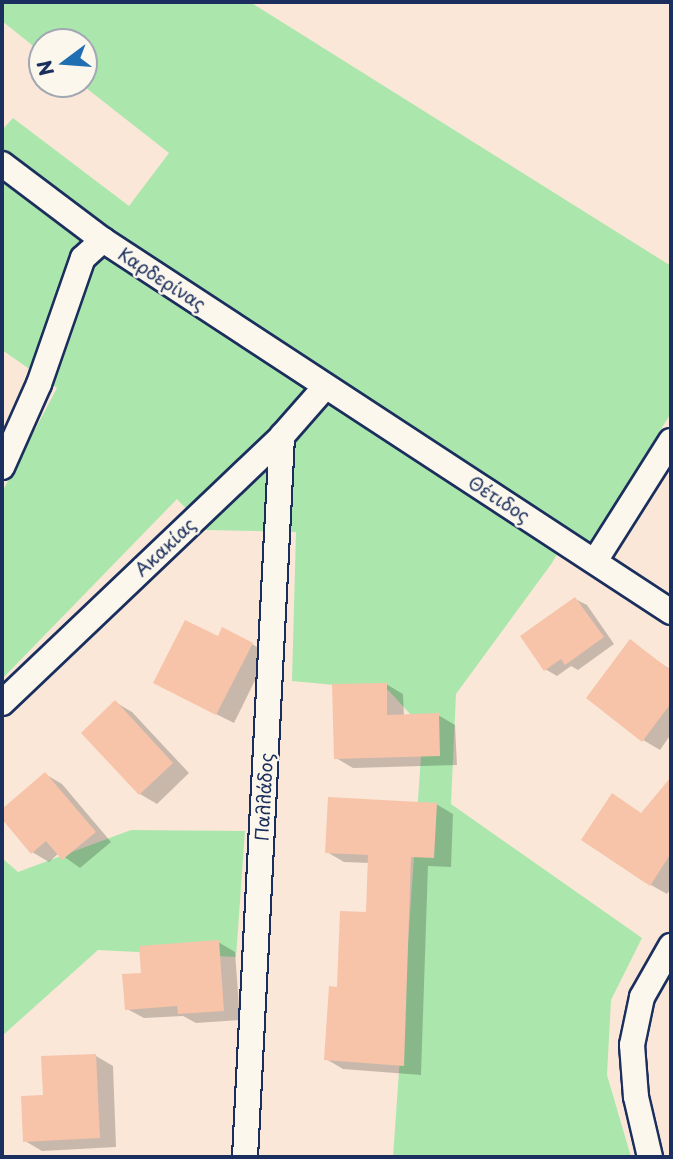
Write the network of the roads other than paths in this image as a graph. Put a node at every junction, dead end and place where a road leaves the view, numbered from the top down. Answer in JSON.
{"nodes":[{"id":1,"x":2,"y":164,"type":"edge"},
{"id":2,"x":103,"y":240,"type":"junction"},
{"id":3,"x":325,"y":387,"type":"junction"},
{"id":4,"x":282,"y":436,"type":"junction"},
{"id":5,"x":671,"y":441,"type":"edge"},
{"id":6,"x":2,"y":467,"type":"edge"},
{"id":7,"x":595,"y":561,"type":"junction"},
{"id":8,"x":671,"y":612,"type":"edge"},
{"id":9,"x":2,"y":703,"type":"edge"},
{"id":10,"x":671,"y":946,"type":"edge"},
{"id":11,"x":245,"y":1157,"type":"edge"},
{"id":12,"x":650,"y":1157,"type":"edge"}],
"edges":[{"from":1,"to":2,"type":"street"},
{"from":2,"to":3,"type":"street","name":"Καρδερίνας"},
{"from":2,"to":6,"type":"street","name":"Καρδερίνας"},
{"from":3,"to":4,"type":"street","name":"Ακακίας"},
{"from":3,"to":7,"type":"street","name":"Θέτιδος"},
{"from":4,"to":9,"type":"street","name":"Ακακίας"},
{"from":4,"to":11,"type":"street","name":"Παλλάδος"},
{"from":5,"to":7,"type":"street"},
{"from":7,"to":8,"type":"street","name":"Θέτιδος"},
{"from":10,"to":12,"type":"street"}]}
